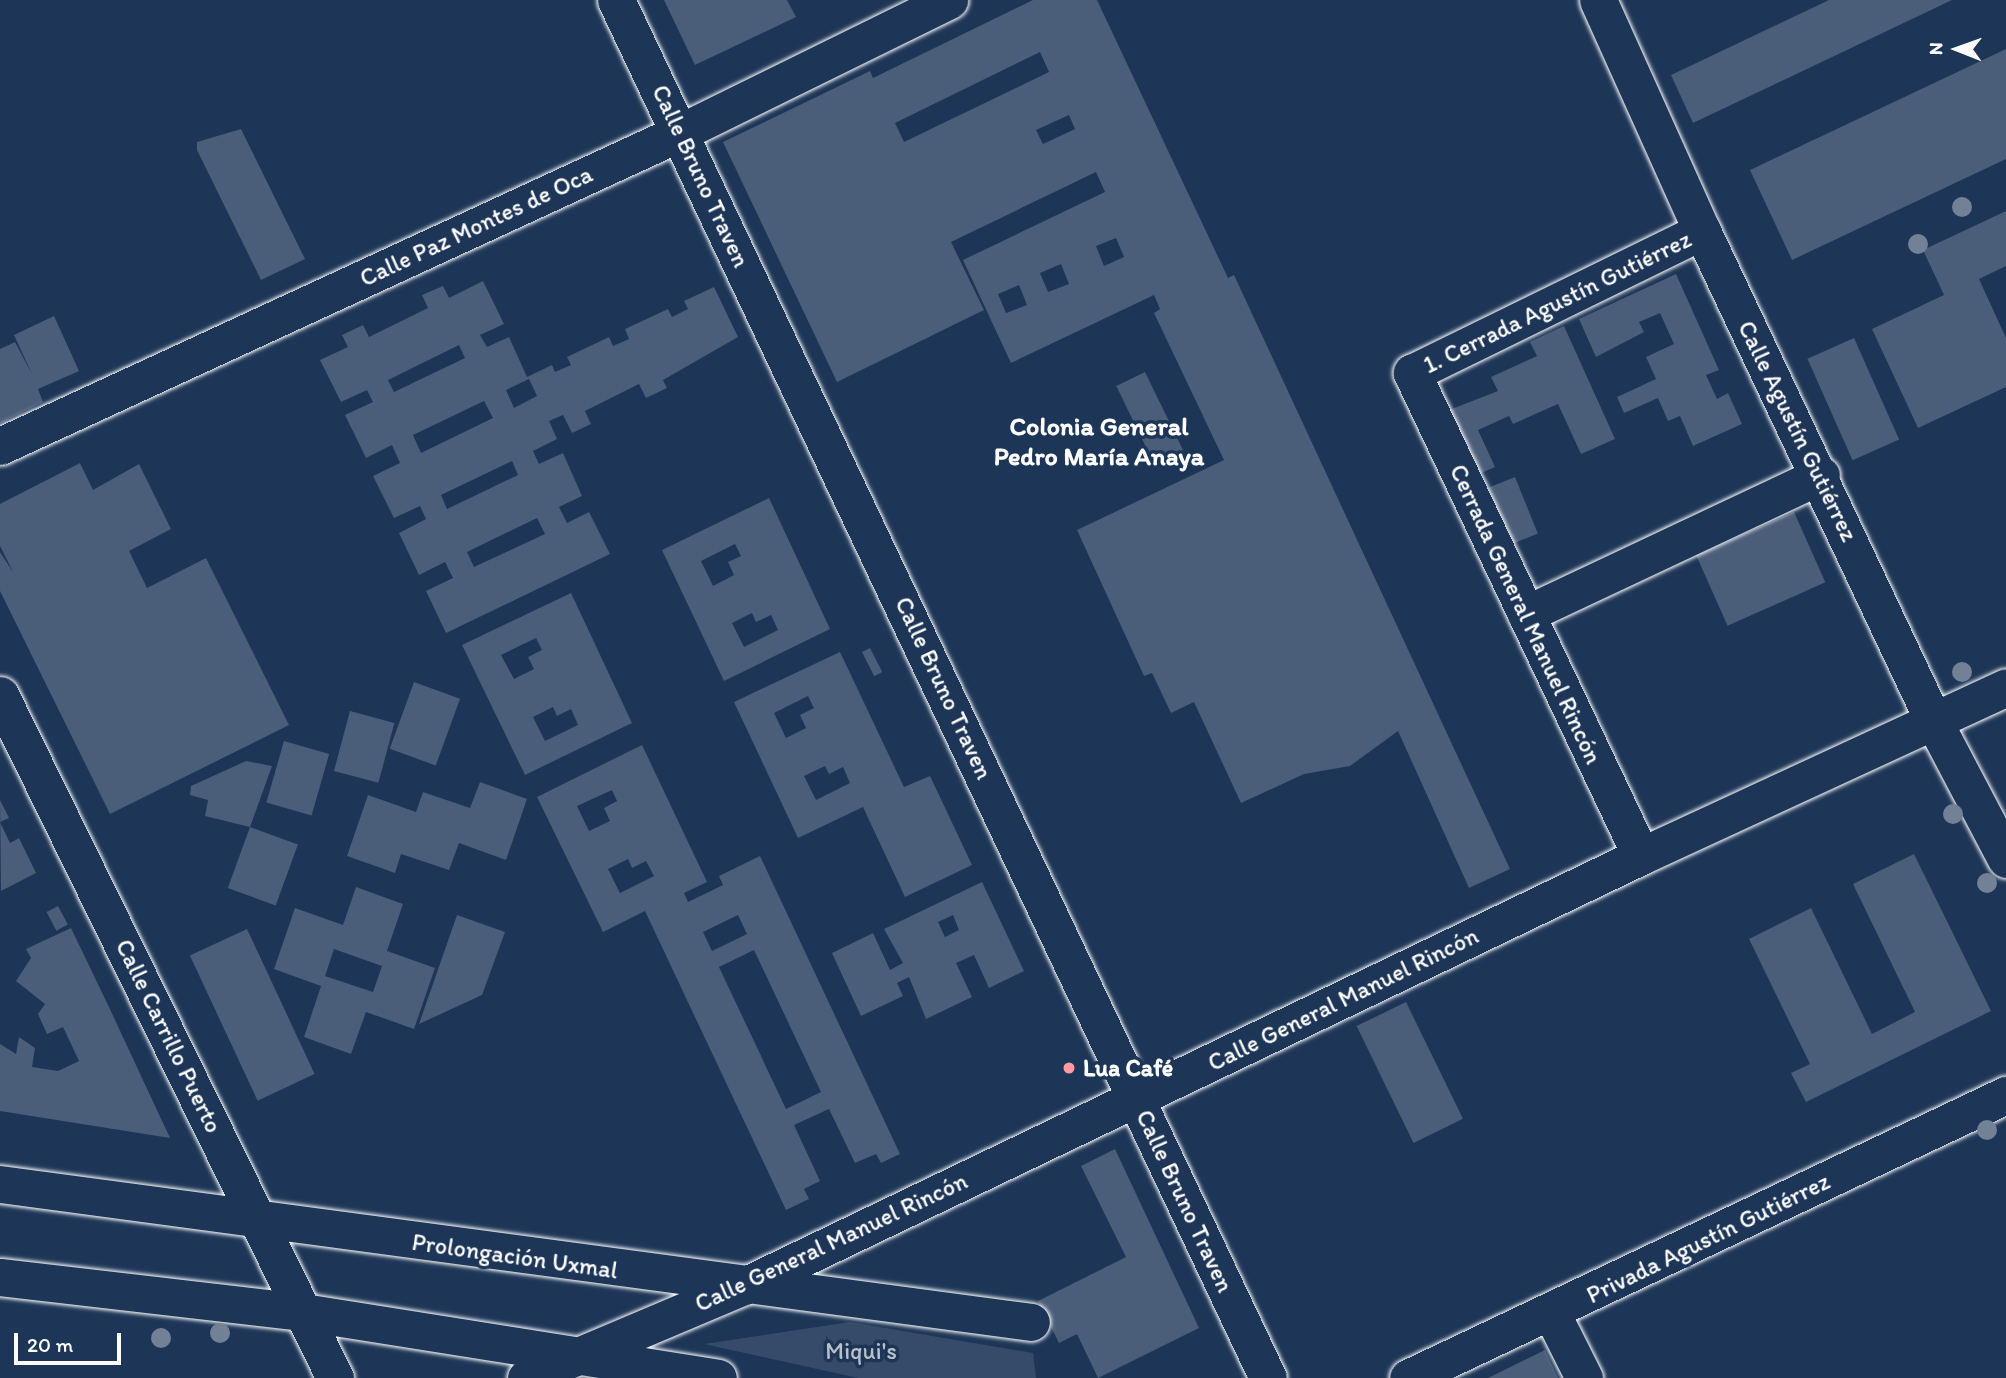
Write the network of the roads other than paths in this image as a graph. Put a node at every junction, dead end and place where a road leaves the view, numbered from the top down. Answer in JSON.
{"nodes":[{"id":1,"x":616,"y":0,"type":"edge"},
{"id":2,"x":949,"y":0,"type":"edge"},
{"id":3,"x":1598,"y":0,"type":"edge"},
{"id":4,"x":681,"y":132,"type":"junction"},
{"id":5,"x":1702,"y":231,"type":"junction"},
{"id":6,"x":1412,"y":373,"type":"joint"},
{"id":7,"x":0,"y":446,"type":"edge"},
{"id":8,"x":1821,"y":475,"type":"junction"},
{"id":9,"x":1526,"y":614,"type":"junction"},
{"id":10,"x":2006,"y":687,"type":"edge"},
{"id":11,"x":0,"y":695,"type":"edge"},
{"id":12,"x":1933,"y":720,"type":"junction"},
{"id":13,"x":1641,"y":856,"type":"junction"},
{"id":14,"x":2006,"y":859,"type":"edge"},
{"id":15,"x":2006,"y":1095,"type":"edge"},
{"id":16,"x":1137,"y":1098,"type":"junction"},
{"id":17,"x":0,"y":1184,"type":"edge"},
{"id":18,"x":261,"y":1222,"type":"junction"},
{"id":19,"x":0,"y":1278,"type":"edge"},
{"id":20,"x":744,"y":1286,"type":"junction"},
{"id":21,"x":303,"y":1312,"type":"junction"},
{"id":22,"x":1551,"y":1312,"type":"junction"},
{"id":23,"x":1031,"y":1322,"type":"dead end"},
{"id":24,"x":580,"y":1354,"type":"junction"},
{"id":25,"x":335,"y":1378,"type":"edge"},
{"id":26,"x":526,"y":1378,"type":"edge"},
{"id":27,"x":718,"y":1378,"type":"edge"},
{"id":28,"x":1268,"y":1378,"type":"edge"},
{"id":29,"x":1408,"y":1378,"type":"edge"},
{"id":30,"x":1584,"y":1378,"type":"edge"}],
"edges":[{"from":1,"to":4,"type":"street","name":"Calle Bruno Traven"},
{"from":2,"to":4,"type":"street","name":"Calle Paz Montes de Oca"},
{"from":3,"to":5,"type":"street","name":"Calle Agustín Gutiérrez"},
{"from":4,"to":7,"type":"street","name":"Calle Paz Montes de Oca"},
{"from":4,"to":16,"type":"street","name":"Calle Bruno Traven"},
{"from":5,"to":6,"type":"street","name":"1. Cerrada Agustín Gutiérrez"},
{"from":5,"to":8,"type":"street","name":"Calle Agustín Gutiérrez"},
{"from":6,"to":9,"type":"street","name":"Cerrada General Manuel Rincón"},
{"from":8,"to":9,"type":"street"},
{"from":8,"to":12,"type":"street","name":"Calle Agustín Gutiérrez"},
{"from":9,"to":13,"type":"street","name":"Cerrada General Manuel Rincón"},
{"from":10,"to":12,"type":"street","name":"Calle General Manuel Rincón"},
{"from":11,"to":18,"type":"street","name":"Calle Carrillo Puerto"},
{"from":12,"to":13,"type":"street","name":"Calle General Manuel Rincón"},
{"from":12,"to":14,"type":"street","name":"Calle Agustín Gutiérrez"},
{"from":13,"to":16,"type":"street","name":"Calle General Manuel Rincón"},
{"from":15,"to":22,"type":"street","name":"Privada Agustín Gutiérrez"},
{"from":16,"to":20,"type":"street","name":"Calle General Manuel Rincón"},
{"from":16,"to":28,"type":"street","name":"Calle Bruno Traven"},
{"from":17,"to":18,"type":"street","name":"Prolongación Uxmal"},
{"from":18,"to":20,"type":"street","name":"Prolongación Uxmal"},
{"from":18,"to":21,"type":"street","name":"Calle Carrillo Puerto"},
{"from":19,"to":21,"type":"street"},
{"from":20,"to":23,"type":"street","name":"Prolongación Uxmal"},
{"from":20,"to":24,"type":"street","name":"Calle General Manuel Rincón"},
{"from":21,"to":24,"type":"street"},
{"from":21,"to":25,"type":"street","name":"Calle Carrillo Puerto"},
{"from":22,"to":29,"type":"street","name":"Privada Agustín Gutiérrez"},
{"from":22,"to":30,"type":"street"},
{"from":24,"to":26,"type":"street","name":"Calle General Manuel Rincón"},
{"from":24,"to":27,"type":"street"}]}
